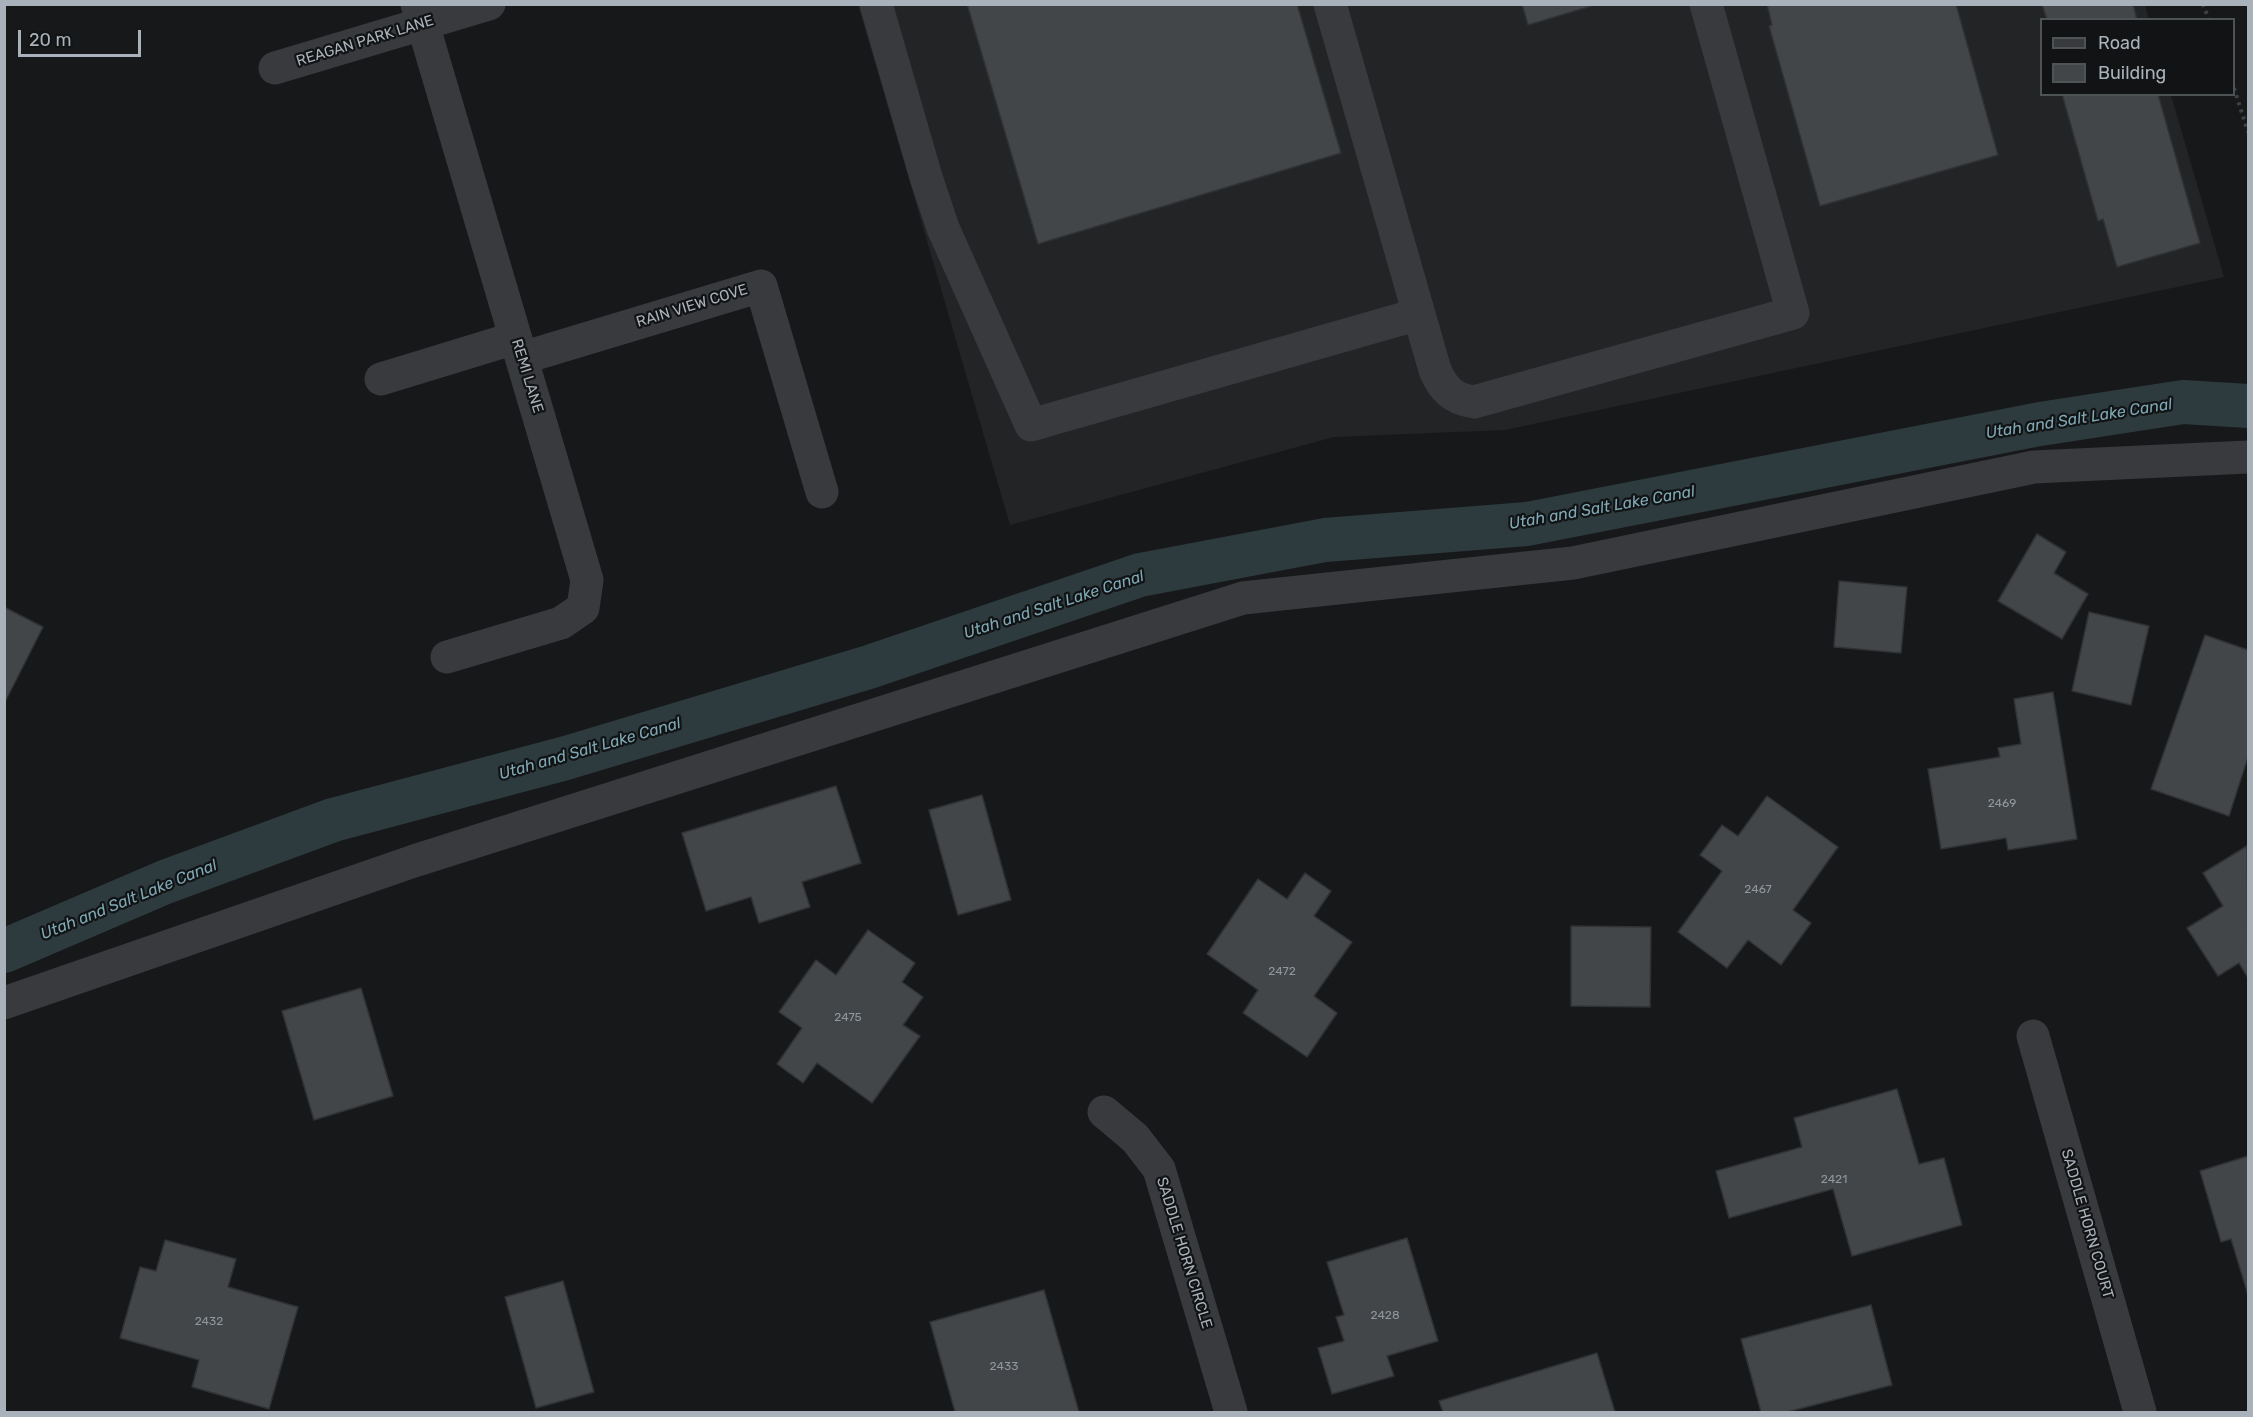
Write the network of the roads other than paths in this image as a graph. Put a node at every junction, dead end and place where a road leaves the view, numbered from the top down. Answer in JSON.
{"nodes":[{"id":1,"x":489,"y":4,"type":"edge"},
{"id":2,"x":876,"y":4,"type":"edge"},
{"id":3,"x":1330,"y":4,"type":"edge"},
{"id":4,"x":1706,"y":4,"type":"edge"},
{"id":5,"x":420,"y":14,"type":"edge"},
{"id":6,"x":275,"y":68,"type":"dead end"},
{"id":7,"x":1419,"y":314,"type":"junction"},
{"id":8,"x":518,"y":348,"type":"junction"},
{"id":9,"x":381,"y":379,"type":"dead end"},
{"id":10,"x":2248,"y":457,"type":"edge"},
{"id":11,"x":822,"y":492,"type":"dead end"},
{"id":12,"x":447,"y":657,"type":"dead end"},
{"id":13,"x":4,"y":1004,"type":"edge"},
{"id":14,"x":2033,"y":1036,"type":"dead end"},
{"id":15,"x":1104,"y":1113,"type":"dead end"},
{"id":16,"x":1231,"y":1413,"type":"edge"},
{"id":17,"x":2140,"y":1413,"type":"edge"}],
"edges":[{"from":1,"to":5,"type":"street","name":"REAGAN PARK LANE"},
{"from":2,"to":7,"type":"street"},
{"from":3,"to":7,"type":"street"},
{"from":4,"to":7,"type":"street"},
{"from":5,"to":6,"type":"street","name":"REAGAN PARK LANE"},
{"from":5,"to":8,"type":"street","name":"REMI LANE"},
{"from":8,"to":9,"type":"street"},
{"from":8,"to":11,"type":"street","name":"RAIN VIEW COVE"},
{"from":8,"to":12,"type":"street","name":"REMI LANE"},
{"from":10,"to":13,"type":"street"},
{"from":14,"to":17,"type":"street","name":"SADDLE HORN COURT"},
{"from":15,"to":16,"type":"street","name":"SADDLE HORN CIRCLE"}]}
